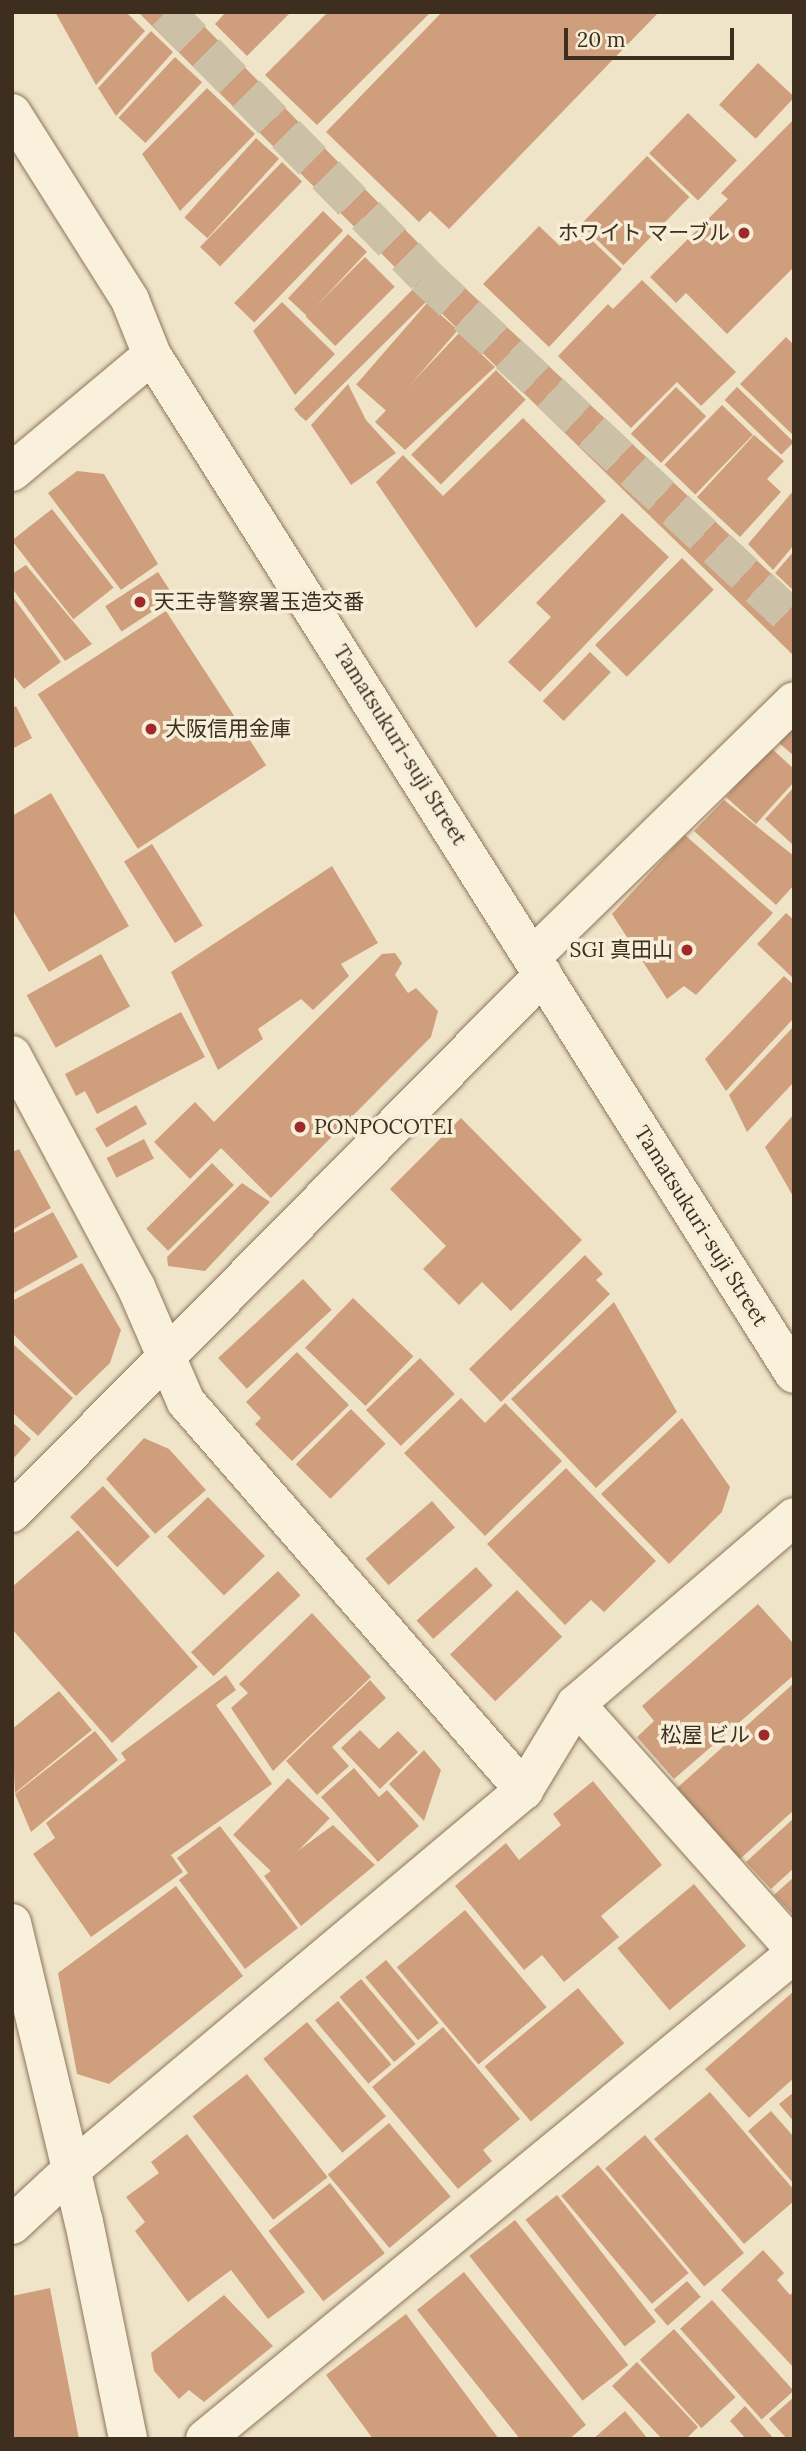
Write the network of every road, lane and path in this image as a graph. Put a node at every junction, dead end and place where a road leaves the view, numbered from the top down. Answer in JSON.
{"nodes":[{"id":1,"x":12,"y":113,"type":"edge"},
{"id":2,"x":152,"y":355,"type":"junction"},
{"id":3,"x":12,"y":472,"type":"edge"},
{"id":4,"x":794,"y":701,"type":"edge"},
{"id":5,"x":537,"y":966,"type":"junction"},
{"id":6,"x":12,"y":1055,"type":"edge"},
{"id":7,"x":166,"y":1354,"type":"junction"},
{"id":8,"x":794,"y":1374,"type":"edge"},
{"id":9,"x":12,"y":1513,"type":"edge"},
{"id":10,"x":794,"y":1517,"type":"edge"},
{"id":11,"x":576,"y":1703,"type":"junction"},
{"id":12,"x":524,"y":1790,"type":"junction"},
{"id":13,"x":12,"y":1923,"type":"edge"},
{"id":14,"x":794,"y":1951,"type":"edge"},
{"id":15,"x":70,"y":2171,"type":"junction"},
{"id":16,"x":12,"y":2225,"type":"edge"},
{"id":17,"x":128,"y":2439,"type":"edge"},
{"id":18,"x":205,"y":2439,"type":"edge"}],
"edges":[{"from":1,"to":2,"type":"street","name":"Tamatsukuri-suji Street"},
{"from":2,"to":3,"type":"street"},
{"from":2,"to":5,"type":"street","name":"Tamatsukuri-suji Street"},
{"from":4,"to":5,"type":"street"},
{"from":5,"to":7,"type":"street"},
{"from":5,"to":8,"type":"street","name":"Tamatsukuri-suji Street"},
{"from":6,"to":7,"type":"street"},
{"from":7,"to":9,"type":"street"},
{"from":7,"to":12,"type":"street"},
{"from":10,"to":11,"type":"street"},
{"from":11,"to":12,"type":"street"},
{"from":11,"to":14,"type":"street"},
{"from":12,"to":15,"type":"street"},
{"from":13,"to":15,"type":"street"},
{"from":14,"to":18,"type":"street"},
{"from":15,"to":16,"type":"street"},
{"from":15,"to":17,"type":"street"}]}
